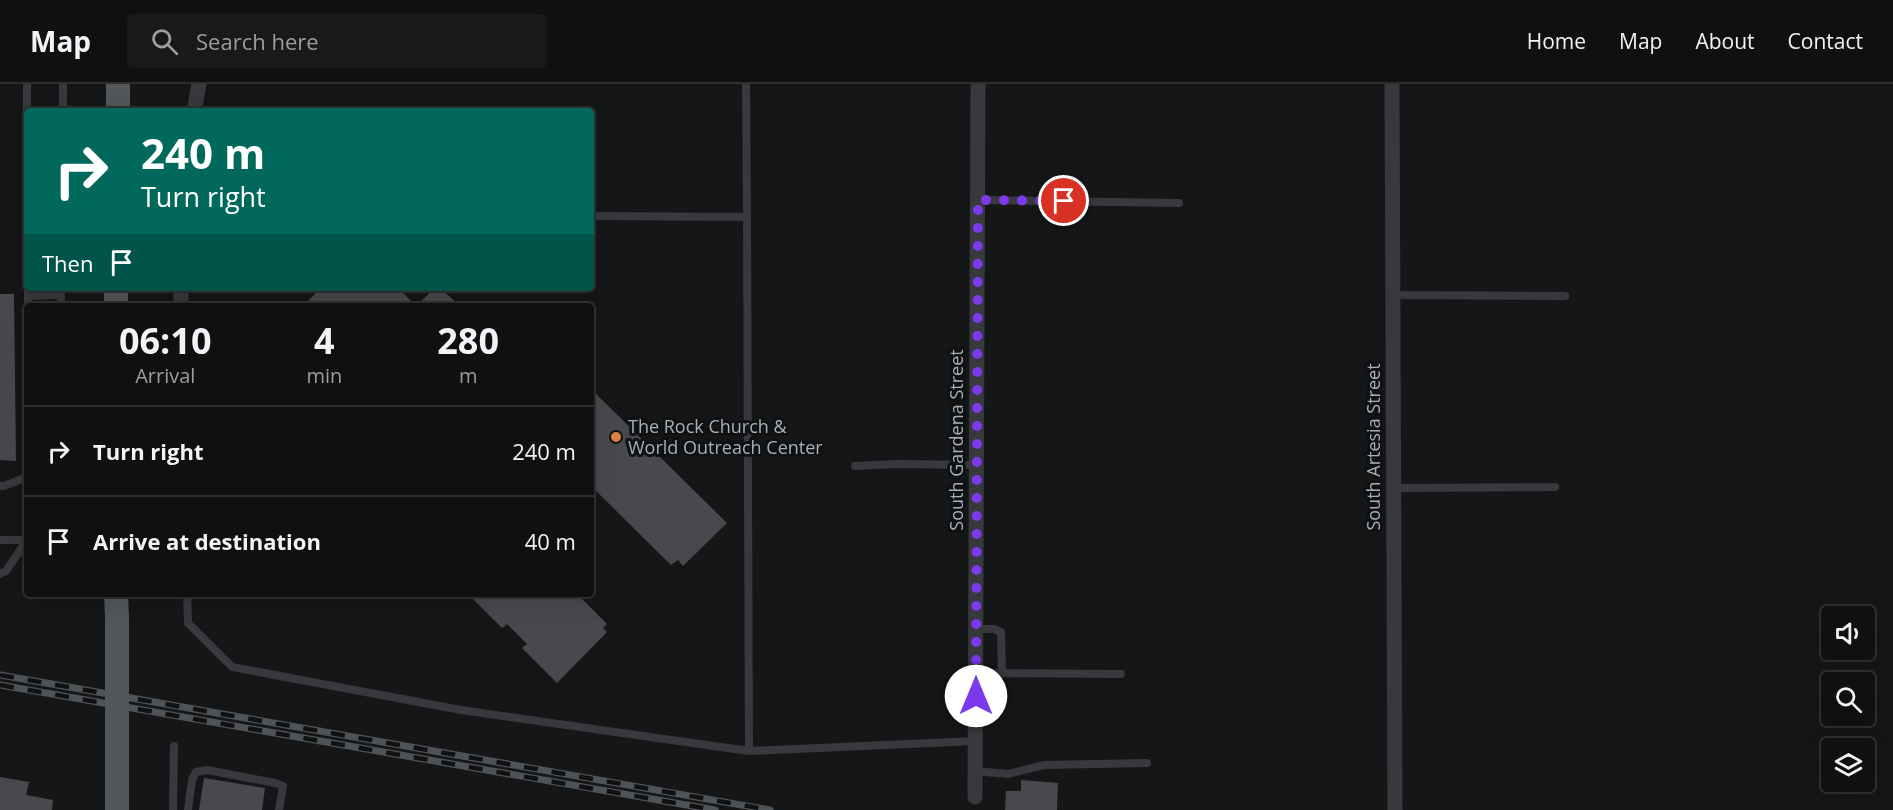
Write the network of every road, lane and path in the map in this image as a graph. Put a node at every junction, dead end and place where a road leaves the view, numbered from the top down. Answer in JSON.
{"nodes":[{"id":1,"x":27,"y":84,"type":"edge"},
{"id":2,"x":63,"y":84,"type":"edge"},
{"id":3,"x":118,"y":84,"type":"edge"},
{"id":4,"x":199,"y":84,"type":"edge"},
{"id":5,"x":746,"y":84,"type":"edge"},
{"id":6,"x":978,"y":84,"type":"edge"},
{"id":7,"x":1392,"y":84,"type":"edge"},
{"id":8,"x":27,"y":108,"type":"edge"},
{"id":9,"x":63,"y":108,"type":"edge"},
{"id":10,"x":118,"y":108,"type":"edge"},
{"id":11,"x":195,"y":108,"type":"edge"},
{"id":12,"x":978,"y":200,"type":"junction"},
{"id":13,"x":1179,"y":203,"type":"dead end"},
{"id":14,"x":594,"y":216,"type":"edge"},
{"id":15,"x":747,"y":217,"type":"junction"},
{"id":16,"x":61,"y":291,"type":"edge"},
{"id":17,"x":28,"y":292,"type":"edge"},
{"id":18,"x":1393,"y":295,"type":"junction"},
{"id":19,"x":1565,"y":296,"type":"dead end"},
{"id":20,"x":977,"y":465,"type":"junction"},
{"id":21,"x":855,"y":466,"type":"dead end"},
{"id":22,"x":24,"y":478,"type":"edge"},
{"id":23,"x":0,"y":486,"type":"edge"},
{"id":24,"x":1555,"y":487,"type":"dead end"},
{"id":25,"x":1394,"y":488,"type":"junction"},
{"id":26,"x":0,"y":540,"type":"edge"},
{"id":27,"x":24,"y":540,"type":"edge"},
{"id":28,"x":24,"y":544,"type":"edge"},
{"id":29,"x":0,"y":574,"type":"edge"},
{"id":30,"x":116,"y":597,"type":"edge"},
{"id":31,"x":187,"y":597,"type":"edge"},
{"id":32,"x":976,"y":629,"type":"junction"},
{"id":33,"x":976,"y":673,"type":"junction"},
{"id":34,"x":1002,"y":674,"type":"junction"},
{"id":35,"x":1121,"y":674,"type":"dead end"},
{"id":36,"x":976,"y":741,"type":"junction"},
{"id":37,"x":174,"y":746,"type":"dead end"},
{"id":38,"x":748,"y":751,"type":"junction"},
{"id":39,"x":1147,"y":763,"type":"dead end"},
{"id":40,"x":975,"y":771,"type":"junction"},
{"id":41,"x":975,"y":797,"type":"dead end"},
{"id":42,"x":117,"y":810,"type":"edge"},
{"id":43,"x":172,"y":810,"type":"edge"},
{"id":44,"x":188,"y":810,"type":"edge"},
{"id":45,"x":279,"y":810,"type":"edge"},
{"id":46,"x":1395,"y":810,"type":"edge"}],
"edges":[{"from":1,"to":8,"type":"lane"},
{"from":2,"to":9,"type":"lane"},
{"from":3,"to":10,"type":"main road"},
{"from":4,"to":11,"type":"street"},
{"from":5,"to":15,"type":"lane"},
{"from":6,"to":12,"type":"street","name":"South Gardena Street"},
{"from":7,"to":18,"type":"street","name":"South Artesia Street"},
{"from":12,"to":13,"type":"lane"},
{"from":12,"to":20,"type":"street","name":"South Gardena Street"},
{"from":14,"to":15,"type":"lane"},
{"from":15,"to":38,"type":"lane"},
{"from":16,"to":17,"type":"lane"},
{"from":18,"to":19,"type":"lane"},
{"from":18,"to":25,"type":"street","name":"South Artesia Street"},
{"from":20,"to":21,"type":"lane"},
{"from":20,"to":32,"type":"street","name":"South Gardena Street"},
{"from":22,"to":23,"type":"lane"},
{"from":24,"to":25,"type":"lane"},
{"from":25,"to":46,"type":"street","name":"South Artesia Street"},
{"from":26,"to":27,"type":"lane"},
{"from":28,"to":29,"type":"lane"},
{"from":30,"to":42,"type":"main road","bridge":true},
{"from":31,"to":38,"type":"lane"},
{"from":32,"to":33,"type":"street","name":"South Gardena Street"},
{"from":32,"to":34,"type":"lane"},
{"from":33,"to":34,"type":"lane"},
{"from":33,"to":36,"type":"street","name":"South Gardena Street"},
{"from":34,"to":35,"type":"lane"},
{"from":36,"to":38,"type":"lane"},
{"from":36,"to":40,"type":"street","name":"South Gardena Street"},
{"from":37,"to":43,"type":"lane"},
{"from":39,"to":40,"type":"lane"},
{"from":40,"to":41,"type":"street","name":"South Gardena Street"},
{"from":44,"to":45,"type":"lane"}]}
